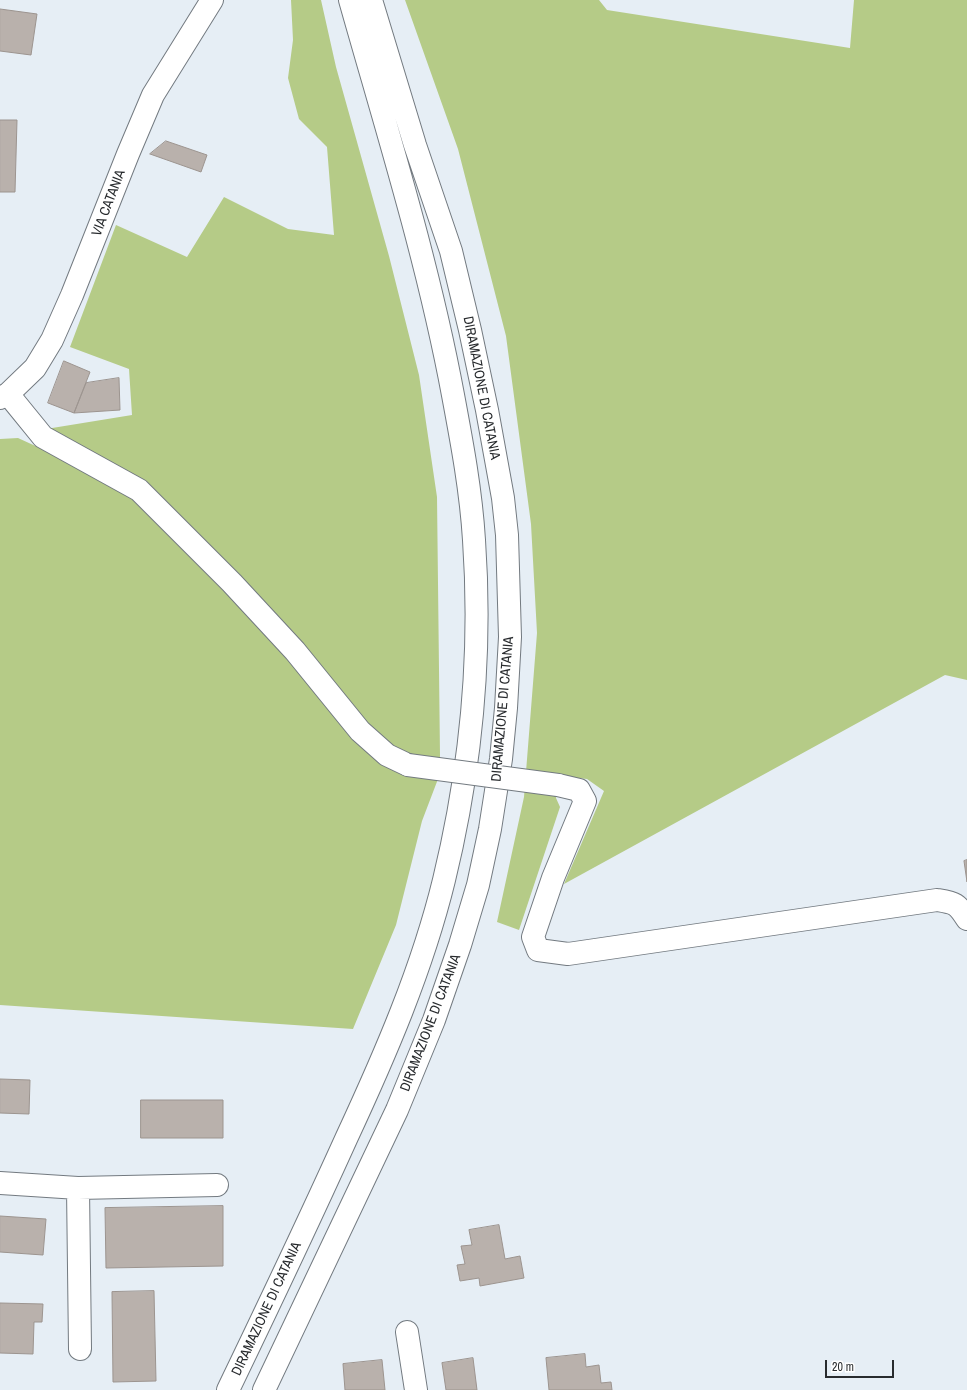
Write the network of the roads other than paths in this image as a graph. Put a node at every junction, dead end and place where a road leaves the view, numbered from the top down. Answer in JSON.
{"nodes":[{"id":1,"x":212,"y":0,"type":"edge"},
{"id":2,"x":350,"y":0,"type":"edge"},
{"id":3,"x":371,"y":0,"type":"edge"},
{"id":4,"x":385,"y":0,"type":"edge"},
{"id":5,"x":451,"y":251,"type":"junction"},
{"id":6,"x":4,"y":396,"type":"edge"},
{"id":7,"x":967,"y":919,"type":"edge"},
{"id":8,"x":0,"y":1183,"type":"edge"},
{"id":9,"x":217,"y":1185,"type":"dead end"},
{"id":10,"x":78,"y":1188,"type":"junction"},
{"id":11,"x":406,"y":1332,"type":"dead end"},
{"id":12,"x":80,"y":1349,"type":"dead end"},
{"id":13,"x":228,"y":1390,"type":"edge"},
{"id":14,"x":264,"y":1390,"type":"edge"},
{"id":15,"x":416,"y":1390,"type":"edge"}],
"edges":[{"from":1,"to":6,"type":"main road","name":"VIA CATANIA"},
{"from":2,"to":13,"type":"main road","name":"DIRAMAZIONE DI CATANIA"},
{"from":3,"to":5,"type":"main road","name":"DIRAMAZIONE DI CATANIA"},
{"from":4,"to":5,"type":"main road"},
{"from":5,"to":14,"type":"main road","name":"DIRAMAZIONE DI CATANIA"},
{"from":6,"to":7,"type":"main road","bridge":true},
{"from":8,"to":10,"type":"main road"},
{"from":9,"to":10,"type":"main road"},
{"from":10,"to":12,"type":"main road"},
{"from":11,"to":15,"type":"main road"}]}
